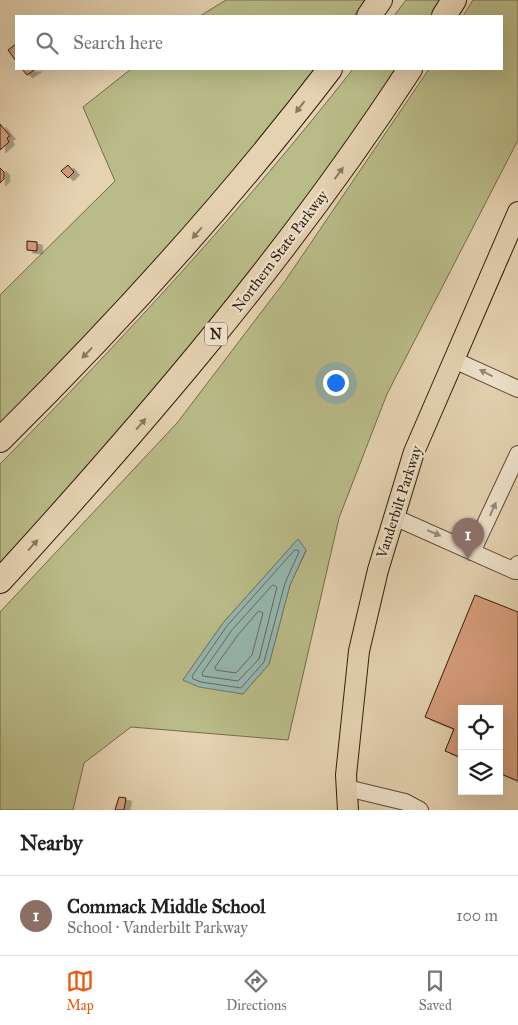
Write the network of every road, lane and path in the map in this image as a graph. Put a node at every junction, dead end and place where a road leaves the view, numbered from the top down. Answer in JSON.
{"nodes":[{"id":1,"x":380,"y":0,"type":"edge"},
{"id":2,"x":454,"y":0,"type":"edge"},
{"id":3,"x":370,"y":15,"type":"edge"},
{"id":4,"x":445,"y":15,"type":"edge"},
{"id":5,"x":329,"y":70,"type":"edge"},
{"id":6,"x":409,"y":70,"type":"edge"},
{"id":7,"x":518,"y":212,"type":"edge"},
{"id":8,"x":454,"y":360,"type":"junction"},
{"id":9,"x":518,"y":389,"type":"edge"},
{"id":10,"x":0,"y":440,"type":"edge"},
{"id":11,"x":518,"y":454,"type":"edge"},
{"id":12,"x":394,"y":517,"type":"junction"},
{"id":13,"x":472,"y":552,"type":"junction"},
{"id":14,"x":517,"y":569,"type":"edge"},
{"id":15,"x":0,"y":582,"type":"edge"},
{"id":16,"x":347,"y":788,"type":"junction"},
{"id":17,"x":348,"y":810,"type":"edge"},
{"id":18,"x":420,"y":810,"type":"edge"}],
"edges":[{"from":1,"to":3,"type":"highway"},
{"from":2,"to":4,"type":"highway"},
{"from":5,"to":10,"type":"highway","one_way":true},
{"from":15,"to":6,"type":"highway","name":"Northern State Parkway","number":"N","one_way":true},
{"from":7,"to":8,"type":"main road","name":"Vanderbilt Parkway"},
{"from":9,"to":8,"type":"lane","one_way":true},
{"from":8,"to":12,"type":"main road","name":"Vanderbilt Parkway"},
{"from":13,"to":11,"type":"lane","one_way":true},
{"from":12,"to":13,"type":"lane","one_way":true},
{"from":12,"to":16,"type":"main road","name":"Vanderbilt Parkway"},
{"from":13,"to":14,"type":"lane"},
{"from":16,"to":17,"type":"main road","name":"Vanderbilt Parkway"},
{"from":16,"to":18,"type":"lane"}]}
